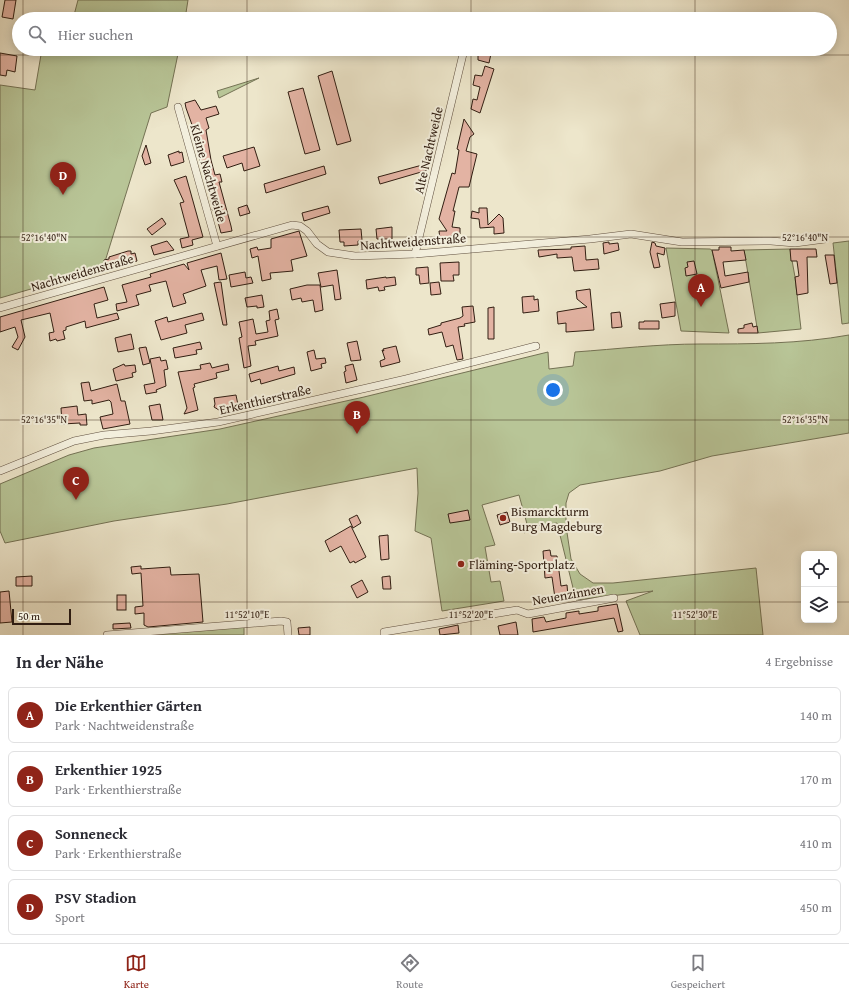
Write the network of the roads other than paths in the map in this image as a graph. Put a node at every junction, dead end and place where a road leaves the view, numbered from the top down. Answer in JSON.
{"nodes":[{"id":1,"x":463,"y":56,"type":"edge"},
{"id":2,"x":178,"y":107,"type":"dead end"},
{"id":3,"x":825,"y":240,"type":"dead end"},
{"id":4,"x":217,"y":246,"type":"junction"},
{"id":5,"x":416,"y":254,"type":"junction"},
{"id":6,"x":0,"y":308,"type":"edge"},
{"id":7,"x":536,"y":346,"type":"dead end"},
{"id":8,"x":0,"y":471,"type":"edge"},
{"id":9,"x":614,"y":598,"type":"dead end"},
{"id":10,"x":384,"y":633,"type":"edge"},
{"id":11,"x":106,"y":635,"type":"edge"},
{"id":12,"x":288,"y":635,"type":"edge"}],
"edges":[{"from":1,"to":5,"type":"street","name":"Alte Nachtweide"},
{"from":2,"to":4,"type":"street","name":"Kleine Nachtweide"},
{"from":3,"to":5,"type":"street","name":"Nachtweidenstraße"},
{"from":4,"to":5,"type":"street","name":"Nachtweidenstraße"},
{"from":4,"to":6,"type":"street","name":"Nachtweidenstraße"},
{"from":7,"to":8,"type":"street","name":"Erkenthierstraße"},
{"from":9,"to":10,"type":"street","name":"Neuenzinnen"},
{"from":11,"to":12,"type":"street"}]}
